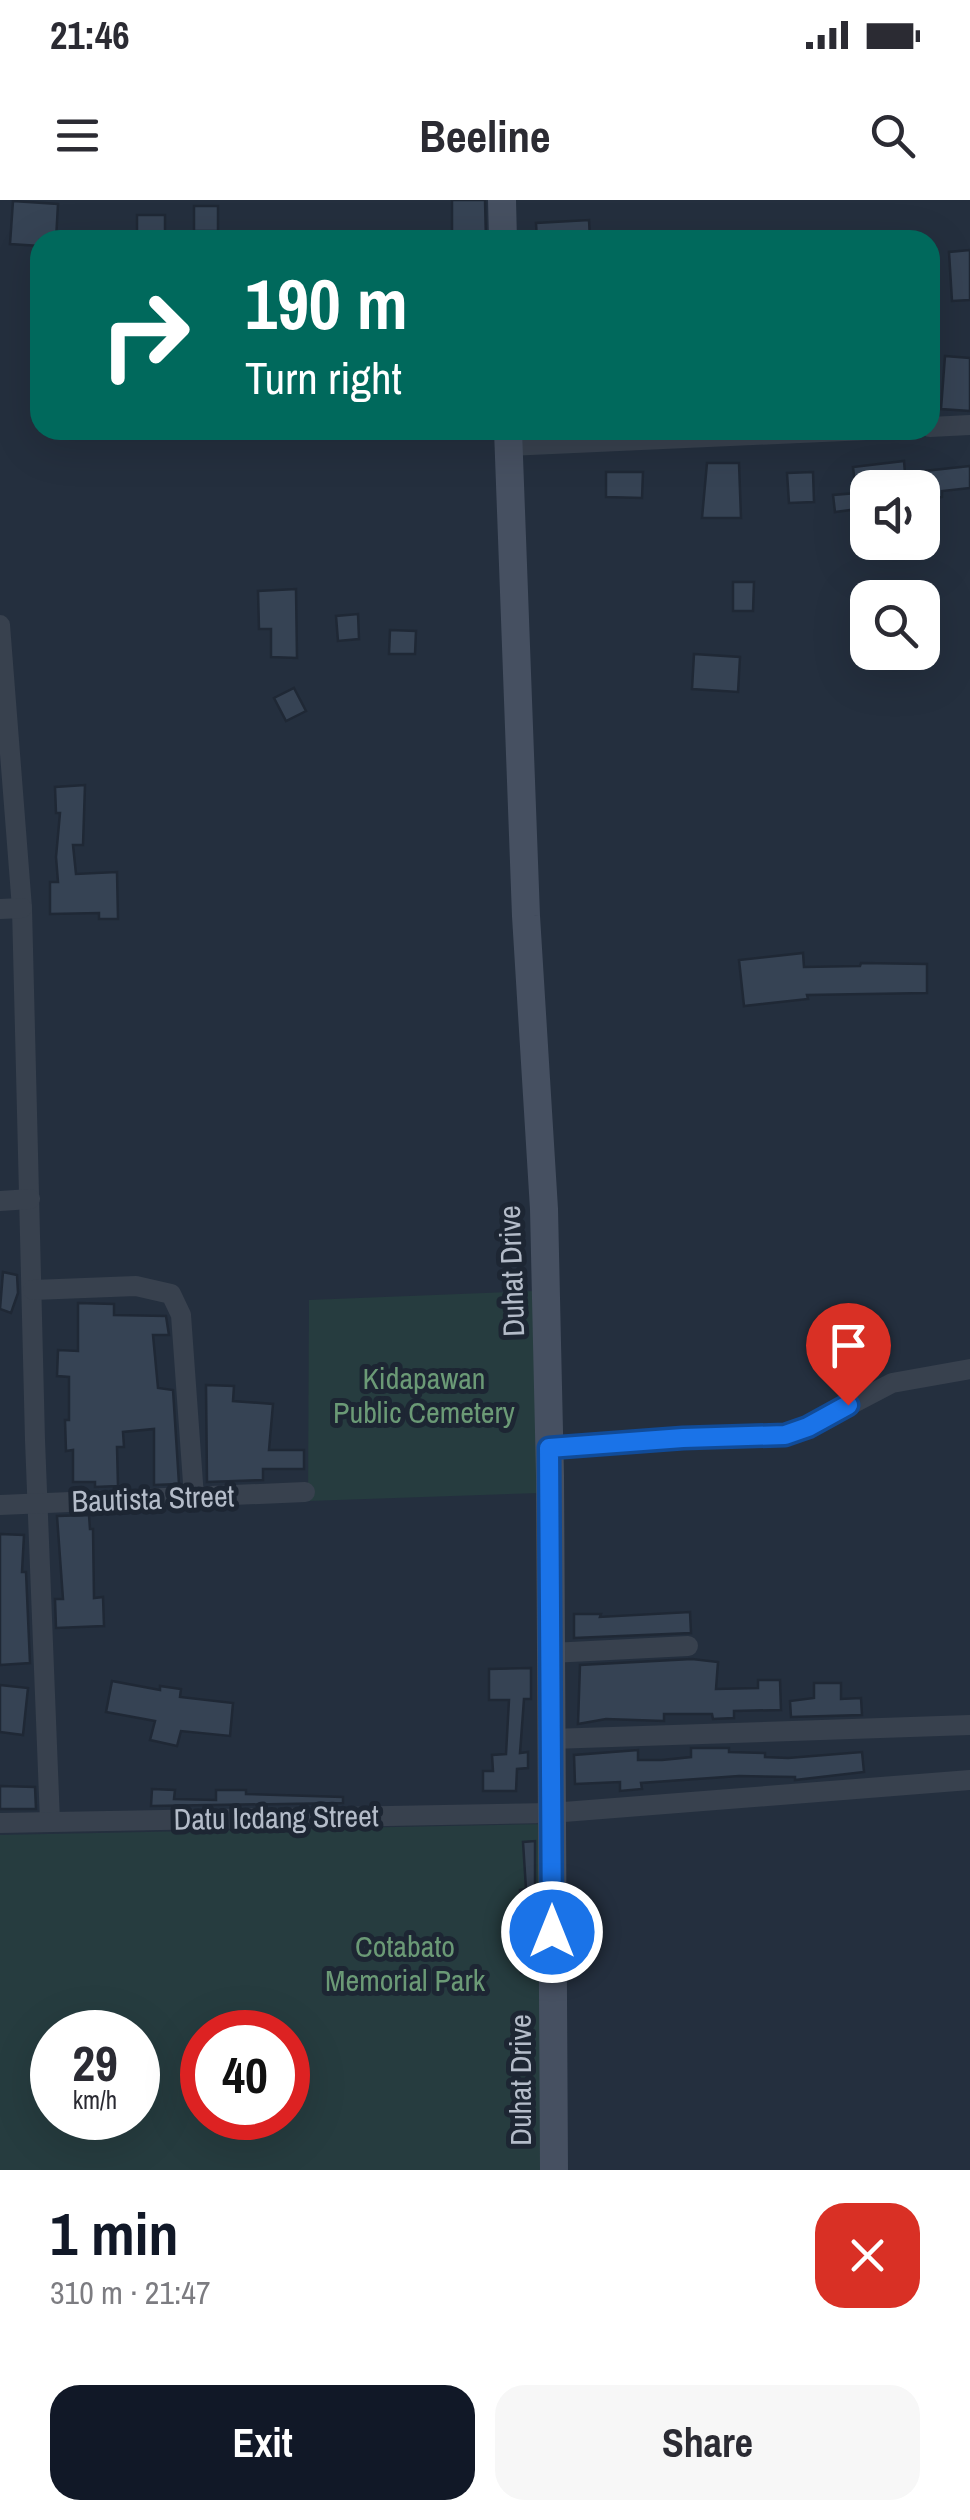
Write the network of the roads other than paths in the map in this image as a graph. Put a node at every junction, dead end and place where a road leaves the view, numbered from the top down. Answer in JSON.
{"nodes":[{"id":1,"x":502,"y":200,"type":"edge"},
{"id":2,"x":503,"y":230,"type":"edge"},
{"id":3,"x":970,"y":425,"type":"edge"},
{"id":4,"x":940,"y":426,"type":"edge"},
{"id":5,"x":508,"y":440,"type":"edge"},
{"id":6,"x":0,"y":625,"type":"edge"},
{"id":7,"x":22,"y":908,"type":"junction"},
{"id":8,"x":0,"y":909,"type":"edge"},
{"id":9,"x":30,"y":1199,"type":"junction"},
{"id":10,"x":0,"y":1200,"type":"edge"},
{"id":11,"x":33,"y":1290,"type":"junction"},
{"id":12,"x":970,"y":1368,"type":"edge"},
{"id":13,"x":549,"y":1448,"type":"junction"},
{"id":14,"x":306,"y":1492,"type":"dead end"},
{"id":15,"x":194,"y":1497,"type":"junction"},
{"id":16,"x":38,"y":1504,"type":"junction"},
{"id":17,"x":0,"y":1505,"type":"edge"},
{"id":18,"x":688,"y":1646,"type":"dead end"},
{"id":19,"x":551,"y":1653,"type":"junction"},
{"id":20,"x":970,"y":1725,"type":"edge"},
{"id":21,"x":551,"y":1739,"type":"junction"},
{"id":22,"x":970,"y":1780,"type":"edge"},
{"id":23,"x":551,"y":1812,"type":"junction"},
{"id":24,"x":0,"y":1822,"type":"edge"},
{"id":25,"x":50,"y":1822,"type":"junction"},
{"id":26,"x":554,"y":2170,"type":"edge"}],
"edges":[{"from":1,"to":2,"type":"street"},
{"from":3,"to":4,"type":"street"},
{"from":5,"to":13,"type":"street","name":"Duhat Drive"},
{"from":6,"to":7,"type":"street"},
{"from":7,"to":8,"type":"street"},
{"from":7,"to":9,"type":"street"},
{"from":9,"to":10,"type":"street"},
{"from":9,"to":11,"type":"street"},
{"from":11,"to":15,"type":"street"},
{"from":11,"to":16,"type":"street"},
{"from":12,"to":13,"type":"street"},
{"from":13,"to":19,"type":"street","name":"Duhat Drive"},
{"from":14,"to":15,"type":"street","name":"Bautista Street"},
{"from":15,"to":16,"type":"street","name":"Bautista Street"},
{"from":16,"to":17,"type":"street","name":"Bautista Street"},
{"from":16,"to":25,"type":"street"},
{"from":18,"to":19,"type":"street"},
{"from":19,"to":21,"type":"street","name":"Duhat Drive"},
{"from":20,"to":21,"type":"street"},
{"from":21,"to":23,"type":"street","name":"Duhat Drive"},
{"from":22,"to":23,"type":"street","name":"Datu Icdang Street"},
{"from":23,"to":25,"type":"street","name":"Datu Icdang Street"},
{"from":23,"to":26,"type":"street","name":"Duhat Drive"},
{"from":24,"to":25,"type":"street","name":"Datu Icdang Street"}]}
